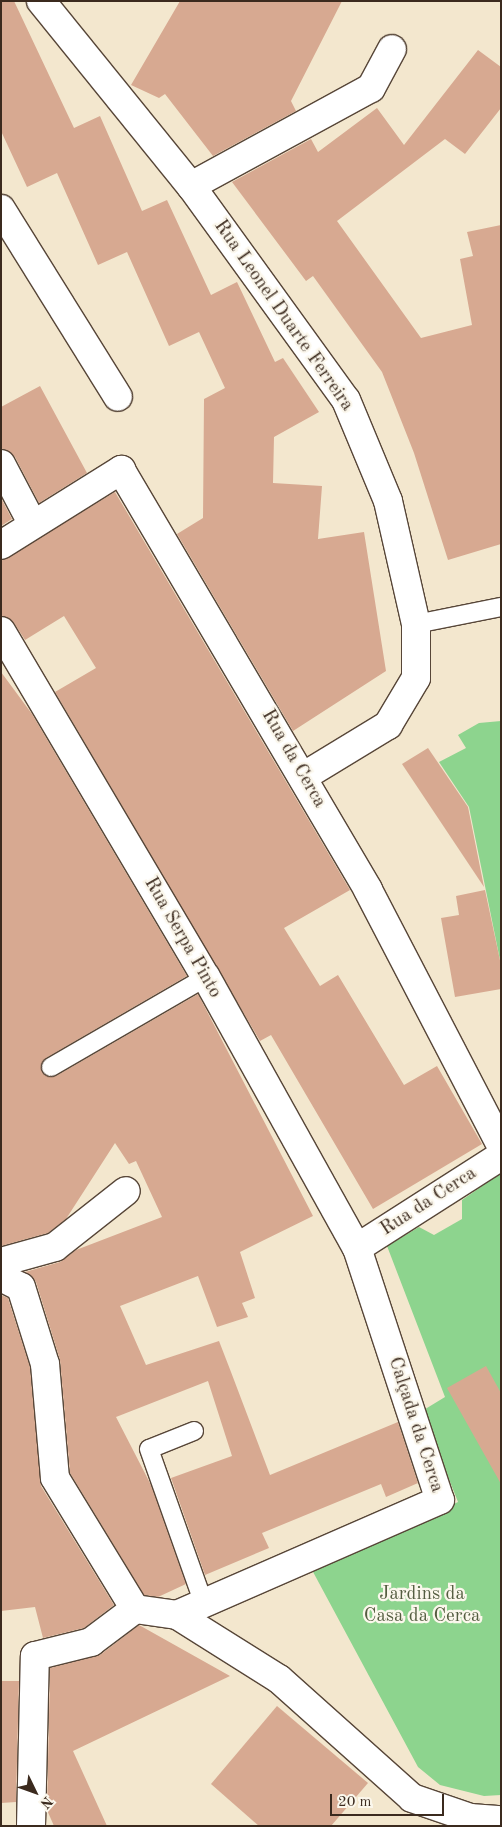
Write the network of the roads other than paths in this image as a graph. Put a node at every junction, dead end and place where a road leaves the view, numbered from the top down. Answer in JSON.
{"nodes":[{"id":1,"x":41,"y":1,"type":"edge"},
{"id":2,"x":392,"y":49,"type":"dead end"},
{"id":3,"x":191,"y":186,"type":"junction"},
{"id":4,"x":1,"y":209,"type":"edge"},
{"id":5,"x":118,"y":397,"type":"dead end"},
{"id":6,"x":1,"y":464,"type":"edge"},
{"id":7,"x":32,"y":523,"type":"junction"},
{"id":8,"x":1,"y":545,"type":"edge"},
{"id":9,"x":501,"y":607,"type":"edge"},
{"id":10,"x":416,"y":624,"type":"junction"},
{"id":11,"x":1,"y":631,"type":"edge"},
{"id":12,"x":304,"y":776,"type":"junction"},
{"id":13,"x":206,"y":977,"type":"junction"},
{"id":14,"x":51,"y":1067,"type":"dead end"},
{"id":15,"x":501,"y":1146,"type":"edge"},
{"id":16,"x":501,"y":1156,"type":"edge"},
{"id":17,"x":126,"y":1191,"type":"dead end"},
{"id":18,"x":357,"y":1248,"type":"junction"},
{"id":19,"x":1,"y":1262,"type":"edge"},
{"id":20,"x":1,"y":1277,"type":"edge"},
{"id":21,"x":194,"y":1432,"type":"dead end"},
{"id":22,"x":204,"y":1604,"type":"junction"},
{"id":23,"x":135,"y":1609,"type":"junction"},
{"id":24,"x":177,"y":1615,"type":"junction"},
{"id":25,"x":501,"y":1820,"type":"edge"},
{"id":26,"x":31,"y":1826,"type":"edge"}],
"edges":[{"from":1,"to":3,"type":"street","name":"Rua Leonel Duarte Ferreira"},
{"from":2,"to":3,"type":"street"},
{"from":3,"to":10,"type":"street","name":"Rua Leonel Duarte Ferreira"},
{"from":4,"to":5,"type":"street"},
{"from":6,"to":7,"type":"street"},
{"from":7,"to":8,"type":"street"},
{"from":7,"to":12,"type":"street","name":"Rua da Cerca"},
{"from":9,"to":10,"type":"lane"},
{"from":10,"to":12,"type":"street","name":"Rua Leonel Duarte Ferreira"},
{"from":11,"to":13,"type":"street","name":"Rua Serpa Pinto"},
{"from":12,"to":15,"type":"street","name":"Rua da Cerca"},
{"from":13,"to":14,"type":"lane"},
{"from":13,"to":18,"type":"street","name":"Rua Serpa Pinto"},
{"from":16,"to":18,"type":"street","name":"Rua da Cerca"},
{"from":17,"to":19,"type":"street"},
{"from":18,"to":22,"type":"street","name":"Calçada da Cerca"},
{"from":20,"to":23,"type":"street"},
{"from":21,"to":22,"type":"lane"},
{"from":22,"to":24,"type":"street"},
{"from":23,"to":24,"type":"street"},
{"from":23,"to":26,"type":"street"},
{"from":24,"to":25,"type":"street"}]}
